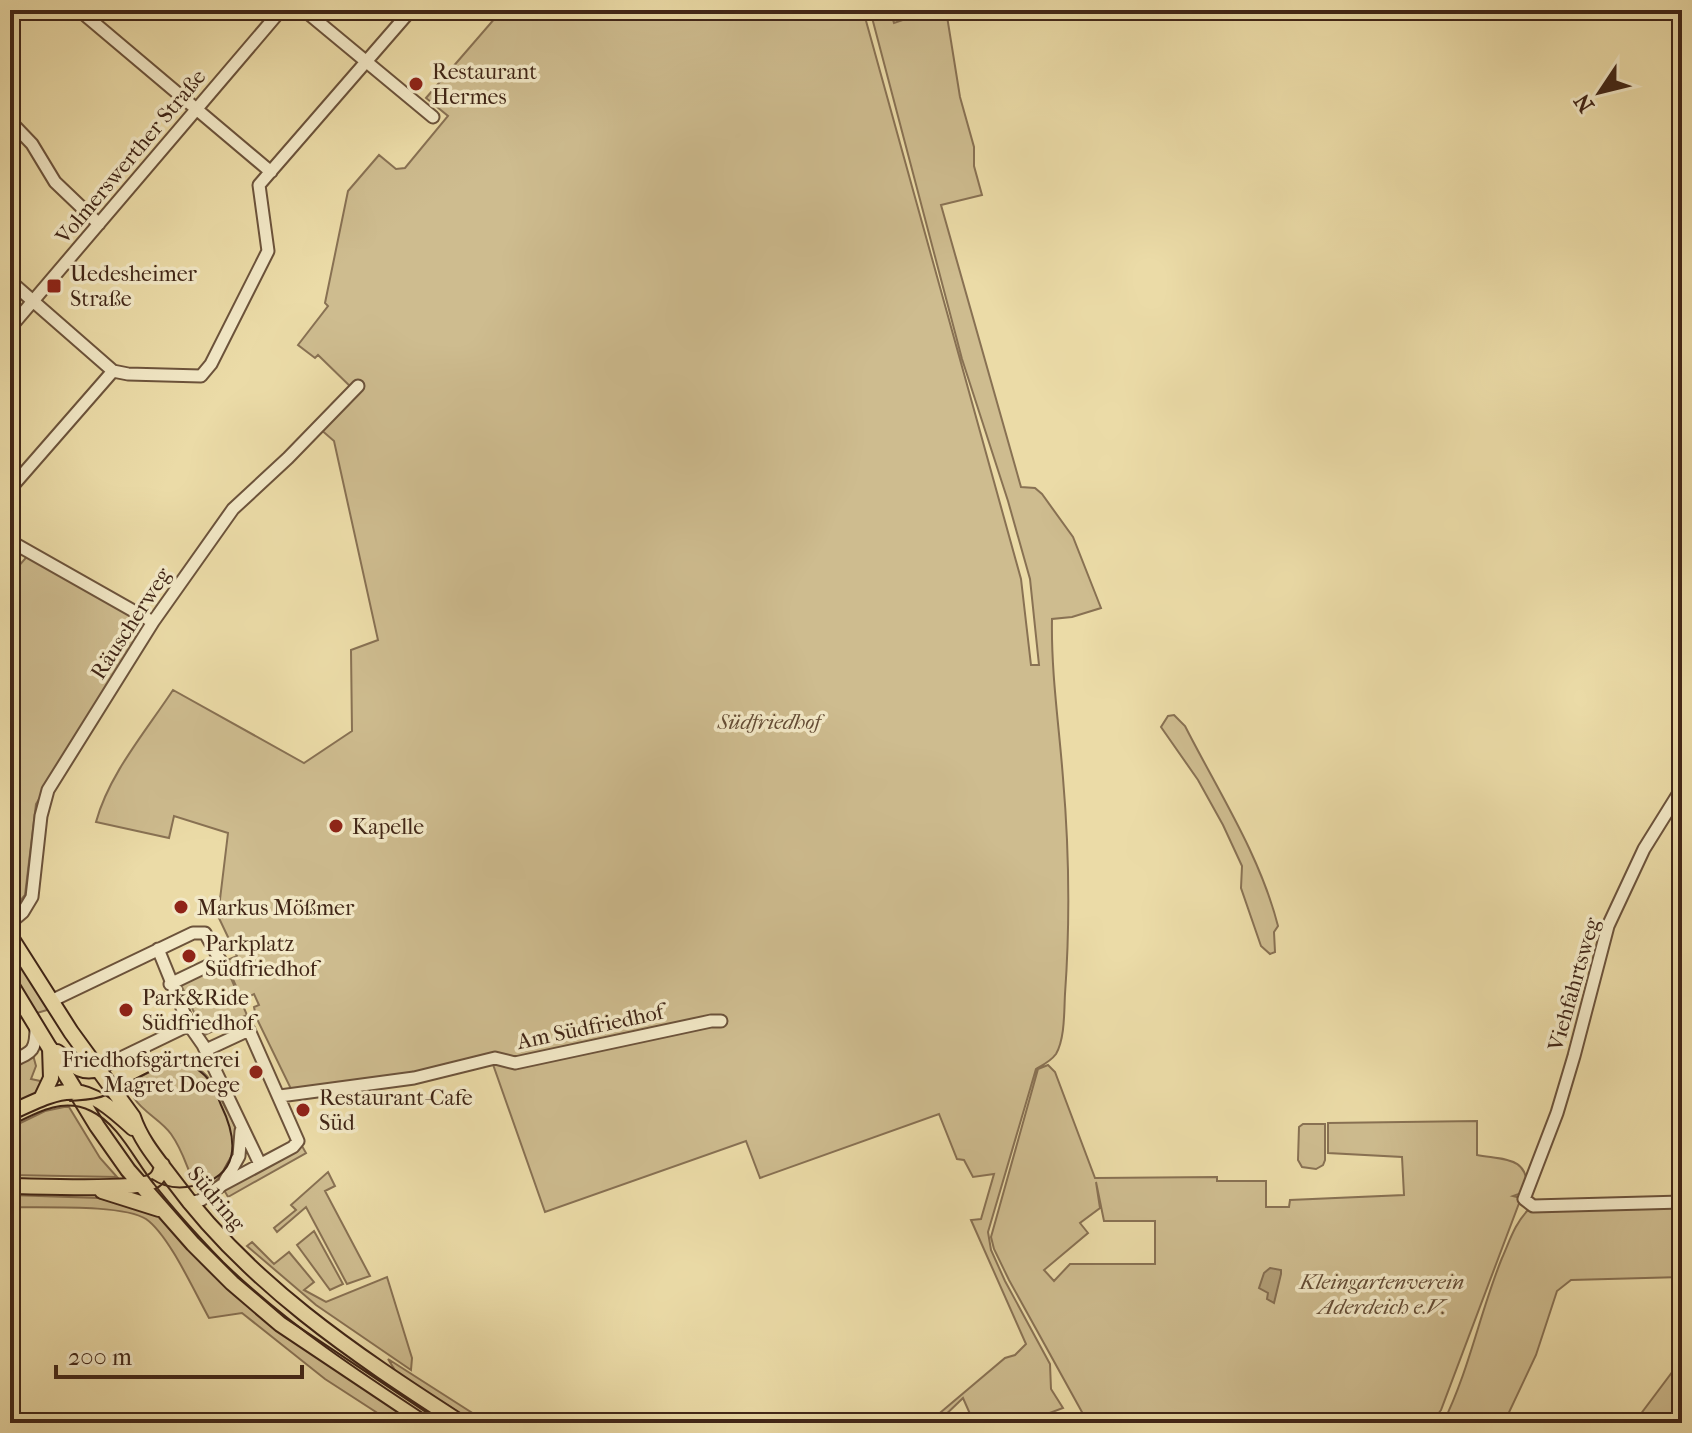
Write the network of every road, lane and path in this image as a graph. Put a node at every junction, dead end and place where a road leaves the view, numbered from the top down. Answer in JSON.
{"nodes":[{"id":1,"x":79,"y":10,"type":"edge"},
{"id":2,"x":281,"y":10,"type":"edge"},
{"id":3,"x":304,"y":10,"type":"edge"},
{"id":4,"x":411,"y":10,"type":"edge"},
{"id":5,"x":367,"y":62,"type":"junction"},
{"id":6,"x":197,"y":109,"type":"junction"},
{"id":7,"x":433,"y":117,"type":"dead end"},
{"id":8,"x":10,"y":121,"type":"edge"},
{"id":9,"x":271,"y":172,"type":"junction"},
{"id":10,"x":99,"y":224,"type":"junction"},
{"id":11,"x":10,"y":281,"type":"edge"},
{"id":12,"x":33,"y":301,"type":"junction"},
{"id":13,"x":10,"y":328,"type":"edge"},
{"id":14,"x":113,"y":371,"type":"junction"},
{"id":15,"x":358,"y":386,"type":"dead end"},
{"id":16,"x":10,"y":489,"type":"edge"},
{"id":17,"x":10,"y":541,"type":"edge"},
{"id":18,"x":153,"y":622,"type":"junction"},
{"id":19,"x":1682,"y":788,"type":"edge"},
{"id":20,"x":10,"y":923,"type":"edge"},
{"id":21,"x":10,"y":936,"type":"edge"},
{"id":22,"x":158,"y":949,"type":"junction"},
{"id":23,"x":170,"y":984,"type":"junction"},
{"id":24,"x":12,"y":987,"type":"edge"},
{"id":25,"x":51,"y":1001,"type":"junction"},
{"id":26,"x":721,"y":1021,"type":"dead end"},
{"id":27,"x":189,"y":1025,"type":"junction"},
{"id":28,"x":36,"y":1026,"type":"junction"},
{"id":29,"x":71,"y":1032,"type":"junction"},
{"id":30,"x":50,"y":1048,"type":"junction"},
{"id":31,"x":206,"y":1050,"type":"junction"},
{"id":32,"x":10,"y":1062,"type":"edge"},
{"id":33,"x":98,"y":1069,"type":"junction"},
{"id":34,"x":75,"y":1091,"type":"junction"},
{"id":35,"x":280,"y":1096,"type":"junction"},
{"id":36,"x":42,"y":1097,"type":"junction"},
{"id":37,"x":10,"y":1113,"type":"edge"},
{"id":38,"x":240,"y":1125,"type":"junction"},
{"id":39,"x":138,"y":1134,"type":"junction"},
{"id":40,"x":260,"y":1164,"type":"junction"},
{"id":41,"x":162,"y":1165,"type":"junction"},
{"id":42,"x":141,"y":1185,"type":"junction"},
{"id":43,"x":222,"y":1185,"type":"junction"},
{"id":44,"x":10,"y":1186,"type":"edge"},
{"id":45,"x":86,"y":1187,"type":"junction"},
{"id":46,"x":1682,"y":1202,"type":"edge"},
{"id":47,"x":189,"y":1203,"type":"junction"},
{"id":48,"x":163,"y":1211,"type":"junction"},
{"id":49,"x":428,"y":1423,"type":"edge"},
{"id":50,"x":461,"y":1423,"type":"edge"}],
"edges":[{"from":1,"to":6,"type":"street"},
{"from":2,"to":6,"type":"street","name":"Volmerswerther Straße"},
{"from":3,"to":5,"type":"street"},
{"from":4,"to":5,"type":"street"},
{"from":5,"to":7,"type":"street"},
{"from":5,"to":9,"type":"street"},
{"from":6,"to":9,"type":"street"},
{"from":6,"to":10,"type":"street","name":"Volmerswerther Straße"},
{"from":8,"to":10,"type":"street"},
{"from":9,"to":14,"type":"street"},
{"from":10,"to":12,"type":"street","name":"Volmerswerther Straße"},
{"from":11,"to":12,"type":"street"},
{"from":12,"to":13,"type":"street","name":"Volmerswerther Straße"},
{"from":12,"to":14,"type":"street"},
{"from":14,"to":16,"type":"street"},
{"from":15,"to":18,"type":"street","name":"Räuscherweg"},
{"from":17,"to":18,"type":"street"},
{"from":18,"to":20,"type":"street","name":"Räuscherweg"},
{"from":19,"to":46,"type":"street","name":"Viehfahrtsweg"},
{"from":21,"to":25,"type":"main road","name":"Südring"},
{"from":22,"to":23,"type":"street"},
{"from":22,"to":23,"type":"street"},
{"from":22,"to":25,"type":"street"},
{"from":23,"to":27,"type":"street"},
{"from":24,"to":28,"type":"main road"},
{"from":25,"to":29,"type":"main road","name":"Südring"},
{"from":26,"to":35,"type":"street","name":"Am Südfriedhof"},
{"from":27,"to":31,"type":"street"},
{"from":27,"to":33,"type":"street"},
{"from":28,"to":29,"type":"main road"},
{"from":28,"to":30,"type":"main road"},
{"from":28,"to":32,"type":"street"},
{"from":29,"to":33,"type":"main road","name":"Südring"},
{"from":30,"to":33,"type":"main road"},
{"from":30,"to":34,"type":"main road"},
{"from":30,"to":36,"type":"main road"},
{"from":31,"to":35,"type":"street"},
{"from":31,"to":38,"type":"street"},
{"from":33,"to":39,"type":"main road","name":"Südring"},
{"from":34,"to":36,"type":"main road"},
{"from":34,"to":39,"type":"main road"},
{"from":34,"to":42,"type":"main road"},
{"from":35,"to":40,"type":"street"},
{"from":36,"to":37,"type":"main road"},
{"from":38,"to":40,"type":"street"},
{"from":38,"to":43,"type":"street"},
{"from":39,"to":41,"type":"main road","name":"Südring"},
{"from":40,"to":43,"type":"street"},
{"from":41,"to":42,"type":"main road"},
{"from":41,"to":47,"type":"main road","name":"Südring"},
{"from":42,"to":45,"type":"main road"},
{"from":42,"to":48,"type":"main road"},
{"from":43,"to":47,"type":"street"},
{"from":44,"to":45,"type":"main road"},
{"from":45,"to":48,"type":"main road"},
{"from":47,"to":50,"type":"main road","name":"Südring"},
{"from":48,"to":49,"type":"main road"}]}
